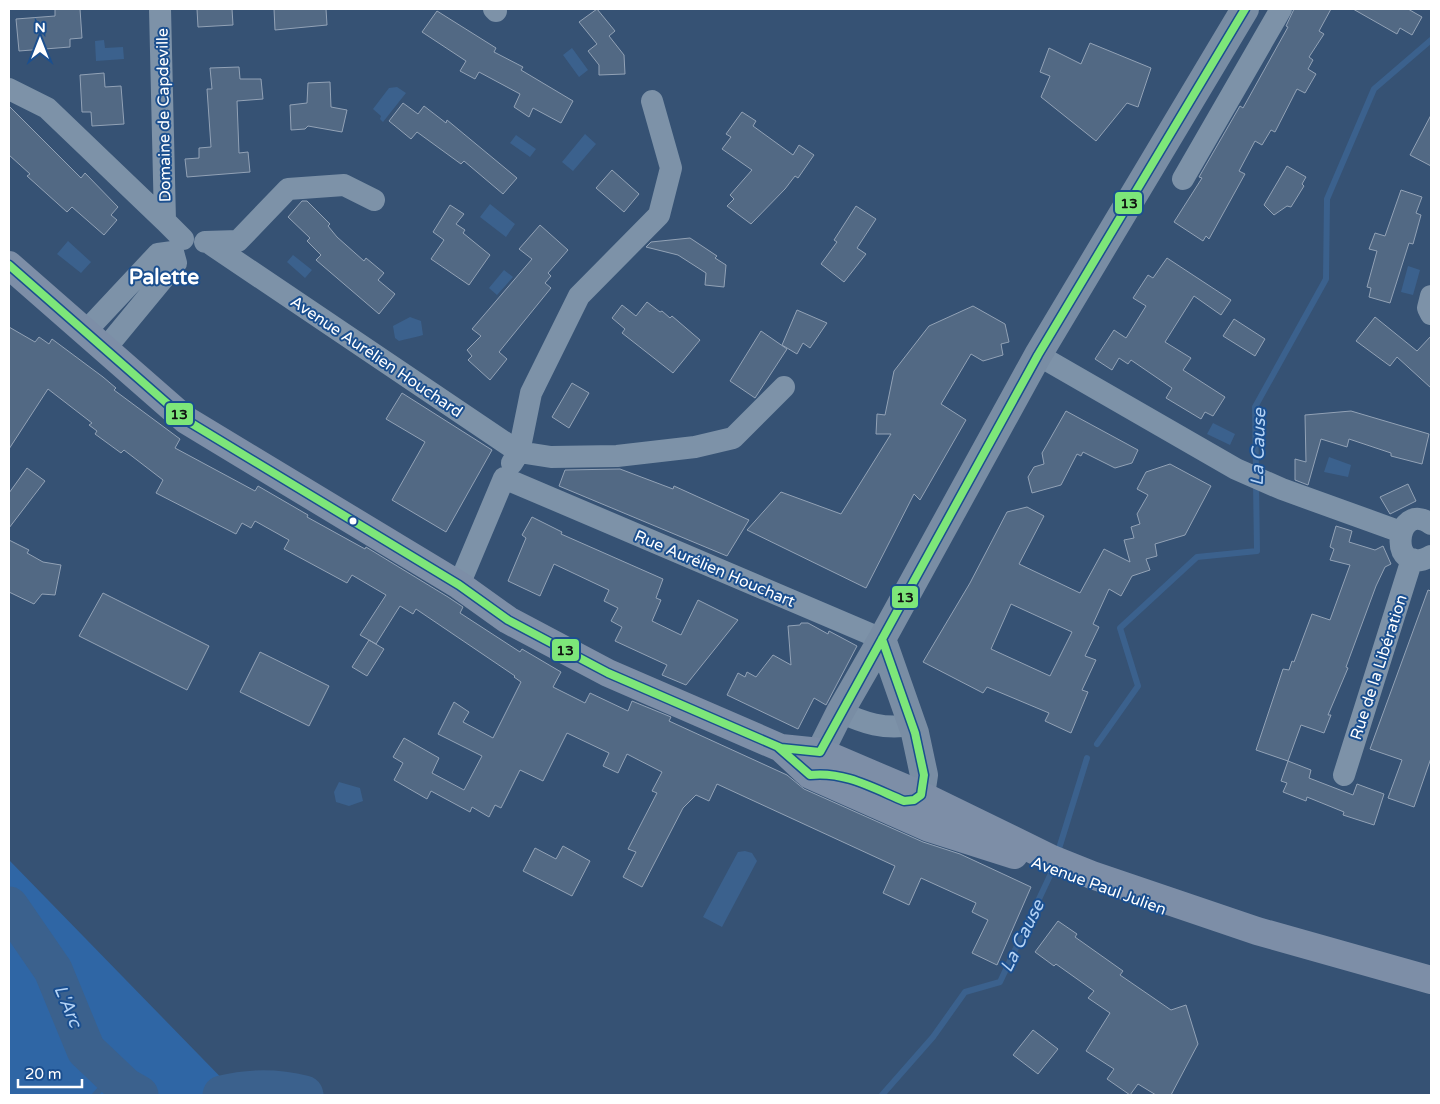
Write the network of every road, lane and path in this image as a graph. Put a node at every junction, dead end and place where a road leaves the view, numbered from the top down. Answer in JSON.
{"nodes":[{"id":1,"x":160,"y":9,"type":"edge"},
{"id":2,"x":1245,"y":9,"type":"edge"},
{"id":3,"x":1281,"y":9,"type":"edge"},
{"id":4,"x":9,"y":89,"type":"edge"},
{"id":5,"x":652,"y":101,"type":"dead end"},
{"id":6,"x":1183,"y":112,"type":"junction"},
{"id":7,"x":1211,"y":129,"type":"junction"},
{"id":8,"x":1182,"y":179,"type":"dead end"},
{"id":9,"x":374,"y":200,"type":"dead end"},
{"id":10,"x":166,"y":220,"type":"junction"},
{"id":11,"x":209,"y":243,"type":"junction"},
{"id":12,"x":178,"y":245,"type":"junction"},
{"id":13,"x":9,"y":265,"type":"edge"},
{"id":14,"x":1431,"y":296,"type":"edge"},
{"id":15,"x":1431,"y":314,"type":"edge"},
{"id":16,"x":85,"y":332,"type":"junction"},
{"id":17,"x":105,"y":349,"type":"junction"},
{"id":18,"x":1038,"y":355,"type":"junction"},
{"id":19,"x":784,"y":387,"type":"dead end"},
{"id":20,"x":519,"y":452,"type":"junction"},
{"id":21,"x":504,"y":478,"type":"junction"},
{"id":22,"x":1430,"y":519,"type":"edge"},
{"id":23,"x":1401,"y":532,"type":"junction"},
{"id":24,"x":1422,"y":557,"type":"edge"},
{"id":25,"x":459,"y":585,"type":"junction"},
{"id":26,"x":882,"y":640,"type":"junction"},
{"id":27,"x":840,"y":712,"type":"junction"},
{"id":28,"x":912,"y":725,"type":"junction"},
{"id":29,"x":819,"y":770,"type":"junction"},
{"id":30,"x":1344,"y":776,"type":"dead end"},
{"id":31,"x":921,"y":795,"type":"junction"},
{"id":32,"x":1050,"y":863,"type":"junction"},
{"id":33,"x":1091,"y":879,"type":"junction"},
{"id":34,"x":1431,"y":980,"type":"edge"},
{"id":35,"x":1431,"y":991,"type":"edge"}],
"edges":[{"from":1,"to":10,"type":"street","name":"Domaine de Capdeville"},
{"from":2,"to":6,"type":"street"},
{"from":3,"to":7,"type":"street"},
{"from":4,"to":10,"type":"street","name":"Domaine de Capdeville"},
{"from":5,"to":20,"type":"street"},
{"from":6,"to":7,"type":"street"},
{"from":6,"to":18,"type":"street"},
{"from":7,"to":8,"type":"street"},
{"from":9,"to":11,"type":"street"},
{"from":10,"to":12,"type":"street","name":"Domaine de Capdeville"},
{"from":11,"to":12,"type":"street"},
{"from":11,"to":20,"type":"street","name":"Avenue Aurélien Houchard"},
{"from":12,"to":16,"type":"street"},
{"from":12,"to":17,"type":"street"},
{"from":13,"to":16,"type":"main road","name":"Avenue Paul Julien"},
{"from":14,"to":15,"type":"street"},
{"from":16,"to":17,"type":"main road","name":"Avenue Paul Julien"},
{"from":17,"to":25,"type":"main road","name":"Avenue Paul Julien"},
{"from":18,"to":23,"type":"street"},
{"from":18,"to":26,"type":"street"},
{"from":19,"to":20,"type":"street"},
{"from":20,"to":21,"type":"street"},
{"from":21,"to":25,"type":"street"},
{"from":21,"to":26,"type":"street","name":"Rue Aurélien Houchart"},
{"from":22,"to":23,"type":"street"},
{"from":23,"to":24,"type":"street","name":"Rue de la Libération"},
{"from":24,"to":30,"type":"street","name":"Rue de la Libération"},
{"from":25,"to":29,"type":"main road","name":"Avenue Paul Julien"},
{"from":26,"to":27,"type":"street"},
{"from":26,"to":28,"type":"street"},
{"from":27,"to":28,"type":"street"},
{"from":27,"to":29,"type":"street"},
{"from":28,"to":31,"type":"street"},
{"from":29,"to":31,"type":"main road","name":"Avenue Paul Julien"},
{"from":29,"to":32,"type":"main road","name":"Avenue Paul Julien"},
{"from":31,"to":32,"type":"main road","name":"Avenue Paul Julien"},
{"from":32,"to":33,"type":"main road","name":"Avenue Paul Julien"},
{"from":33,"to":34,"type":"main road","name":"Avenue Paul Julien"},
{"from":33,"to":35,"type":"main road","name":"Avenue Paul Julien"}]}
